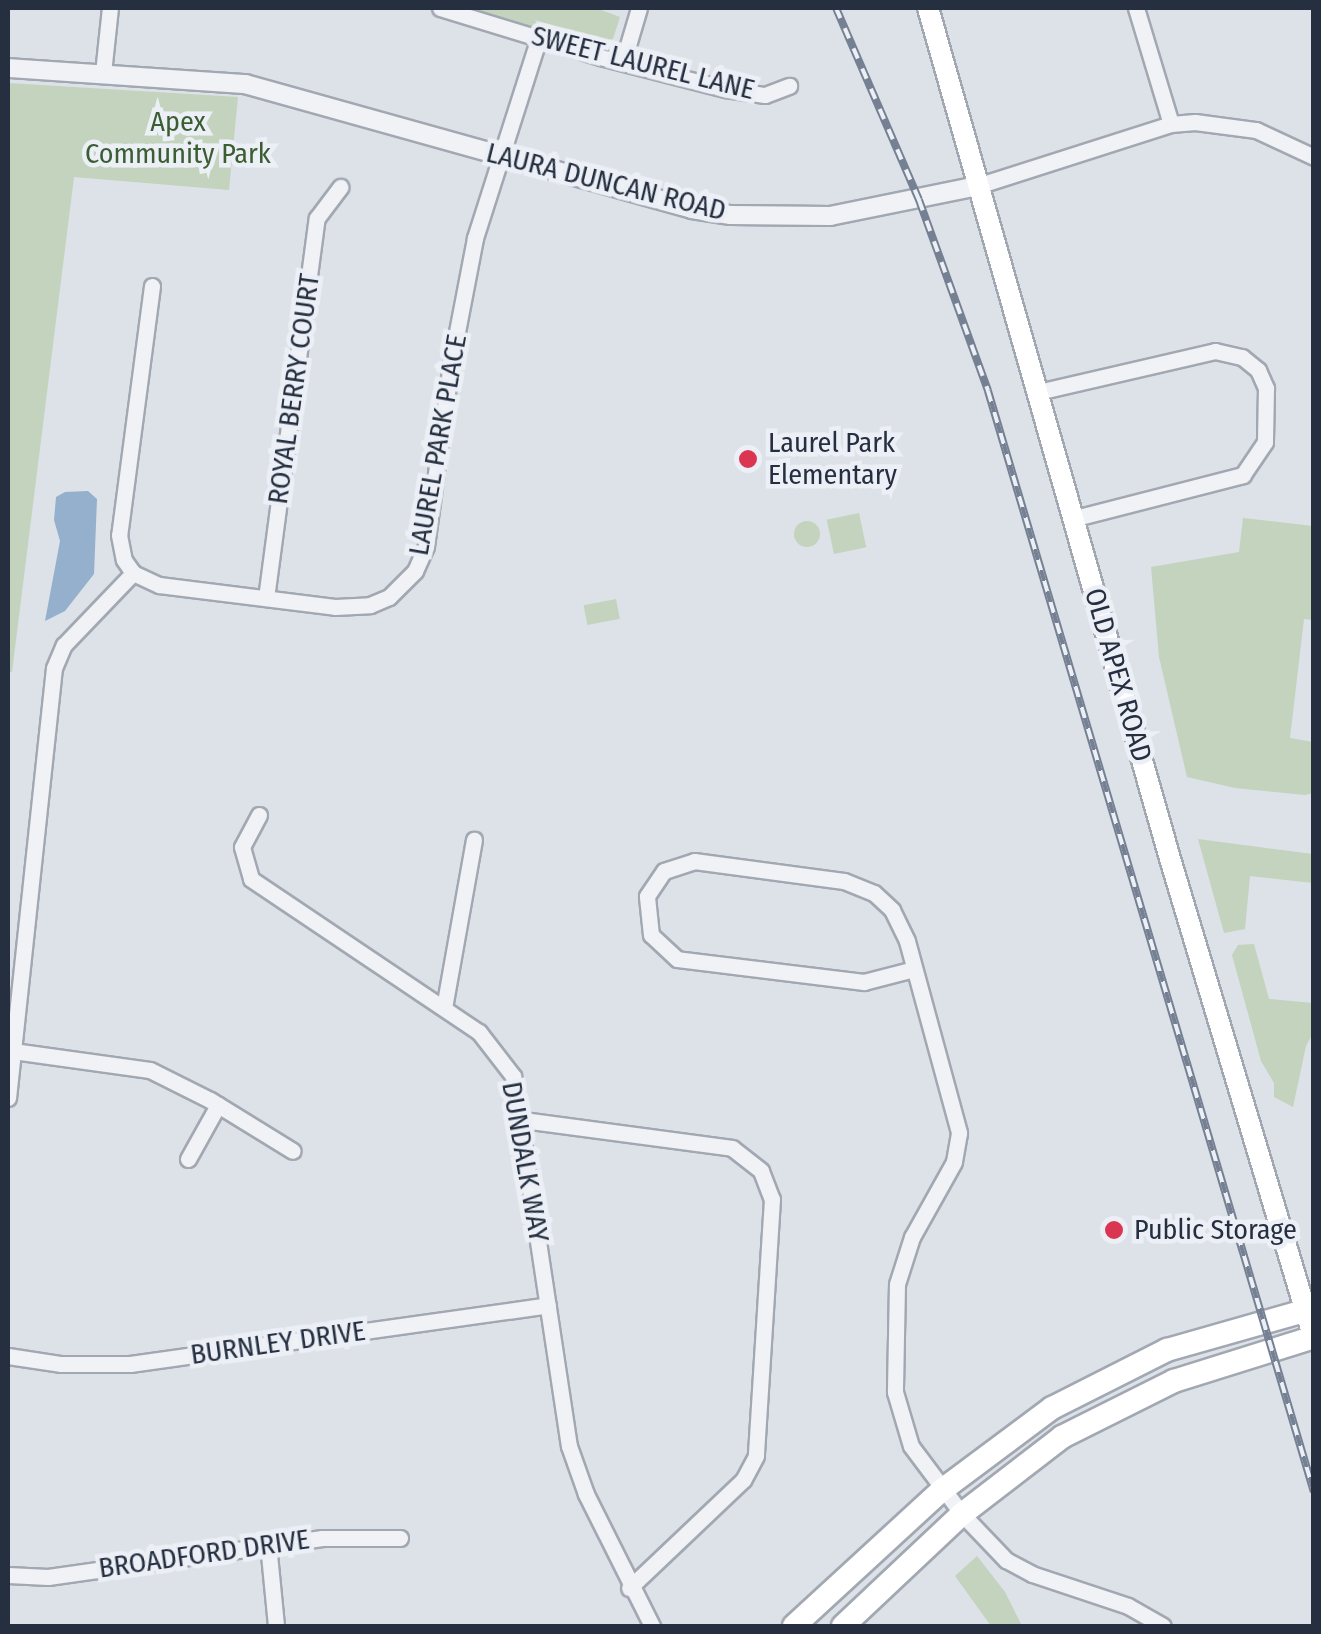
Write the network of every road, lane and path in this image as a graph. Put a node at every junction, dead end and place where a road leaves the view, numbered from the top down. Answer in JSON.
{"nodes":[{"id":1,"x":110,"y":8,"type":"edge"},
{"id":2,"x":440,"y":8,"type":"edge"},
{"id":3,"x":640,"y":8,"type":"edge"},
{"id":4,"x":928,"y":8,"type":"edge"},
{"id":5,"x":1136,"y":8,"type":"edge"},
{"id":6,"x":538,"y":38,"type":"junction"},
{"id":7,"x":623,"y":62,"type":"junction"},
{"id":8,"x":8,"y":68,"type":"edge"},
{"id":9,"x":104,"y":72,"type":"junction"},
{"id":10,"x":789,"y":86,"type":"dead end"},
{"id":11,"x":1172,"y":124,"type":"junction"},
{"id":12,"x":502,"y":156,"type":"junction"},
{"id":13,"x":1314,"y":158,"type":"edge"},
{"id":14,"x":977,"y":186,"type":"junction"},
{"id":15,"x":340,"y":187,"type":"dead end"},
{"id":16,"x":152,"y":286,"type":"dead end"},
{"id":17,"x":1038,"y":392,"type":"junction"},
{"id":18,"x":1075,"y":518,"type":"junction"},
{"id":19,"x":133,"y":573,"type":"junction"},
{"id":20,"x":266,"y":598,"type":"junction"},
{"id":21,"x":259,"y":815,"type":"dead end"},
{"id":22,"x":474,"y":840,"type":"dead end"},
{"id":23,"x":914,"y":969,"type":"junction"},
{"id":24,"x":444,"y":1008,"type":"junction"},
{"id":25,"x":13,"y":1051,"type":"junction"},
{"id":26,"x":8,"y":1098,"type":"edge"},
{"id":27,"x":218,"y":1104,"type":"junction"},
{"id":28,"x":523,"y":1120,"type":"junction"},
{"id":29,"x":293,"y":1150,"type":"dead end"},
{"id":30,"x":188,"y":1159,"type":"dead end"},
{"id":31,"x":548,"y":1305,"type":"junction"},
{"id":32,"x":1309,"y":1309,"type":"edge"},
{"id":33,"x":1313,"y":1338,"type":"edge"},
{"id":34,"x":8,"y":1356,"type":"edge"},
{"id":35,"x":942,"y":1490,"type":"junction"},
{"id":36,"x":962,"y":1514,"type":"junction"},
{"id":37,"x":400,"y":1538,"type":"dead end"},
{"id":38,"x":268,"y":1544,"type":"junction"},
{"id":39,"x":8,"y":1575,"type":"edge"},
{"id":40,"x":629,"y":1588,"type":"junction"},
{"id":41,"x":276,"y":1626,"type":"edge"},
{"id":42,"x":652,"y":1626,"type":"edge"},
{"id":43,"x":794,"y":1626,"type":"edge"},
{"id":44,"x":843,"y":1626,"type":"edge"},
{"id":45,"x":1163,"y":1626,"type":"edge"}],
"edges":[{"from":1,"to":9,"type":"street"},
{"from":2,"to":6,"type":"street","name":"SWEET LAUREL LANE"},
{"from":3,"to":7,"type":"street"},
{"from":4,"to":14,"type":"main road","name":"OLD APEX ROAD"},
{"from":5,"to":11,"type":"street"},
{"from":6,"to":7,"type":"street","name":"SWEET LAUREL LANE"},
{"from":6,"to":12,"type":"street","name":"LAUREL PARK PLACE"},
{"from":7,"to":10,"type":"street","name":"SWEET LAUREL LANE"},
{"from":8,"to":9,"type":"street","name":"LAURA DUNCAN ROAD"},
{"from":9,"to":12,"type":"street","name":"LAURA DUNCAN ROAD"},
{"from":11,"to":13,"type":"street","name":"LAURA DUNCAN ROAD"},
{"from":11,"to":14,"type":"street","name":"LAURA DUNCAN ROAD"},
{"from":12,"to":14,"type":"street","name":"LAURA DUNCAN ROAD"},
{"from":12,"to":20,"type":"street","name":"LAUREL PARK PLACE"},
{"from":14,"to":17,"type":"main road","name":"OLD APEX ROAD"},
{"from":15,"to":20,"type":"street","name":"ROYAL BERRY COURT"},
{"from":16,"to":19,"type":"street"},
{"from":17,"to":18,"type":"main road","name":"OLD APEX ROAD"},
{"from":17,"to":18,"type":"street"},
{"from":18,"to":32,"type":"main road","name":"OLD APEX ROAD"},
{"from":19,"to":20,"type":"street","name":"LAUREL PARK PLACE"},
{"from":19,"to":25,"type":"street"},
{"from":21,"to":24,"type":"street","name":"DUNDALK WAY"},
{"from":22,"to":24,"type":"street"},
{"from":23,"to":23,"type":"street"},
{"from":23,"to":35,"type":"street"},
{"from":24,"to":28,"type":"street","name":"DUNDALK WAY"},
{"from":25,"to":26,"type":"street"},
{"from":25,"to":27,"type":"street"},
{"from":27,"to":29,"type":"street"},
{"from":27,"to":30,"type":"street"},
{"from":28,"to":31,"type":"street","name":"DUNDALK WAY"},
{"from":28,"to":40,"type":"street"},
{"from":31,"to":34,"type":"street","name":"BURNLEY DRIVE"},
{"from":31,"to":40,"type":"street","name":"DUNDALK WAY"},
{"from":32,"to":33,"type":"main road","name":"OLD APEX ROAD"},
{"from":32,"to":35,"type":"main road"},
{"from":33,"to":36,"type":"main road"},
{"from":35,"to":36,"type":"street"},
{"from":35,"to":43,"type":"main road"},
{"from":36,"to":44,"type":"main road"},
{"from":36,"to":45,"type":"street"},
{"from":37,"to":38,"type":"street","name":"BROADFORD DRIVE"},
{"from":38,"to":39,"type":"street","name":"BROADFORD DRIVE"},
{"from":38,"to":41,"type":"street"},
{"from":40,"to":42,"type":"street","name":"DUNDALK WAY"}]}
